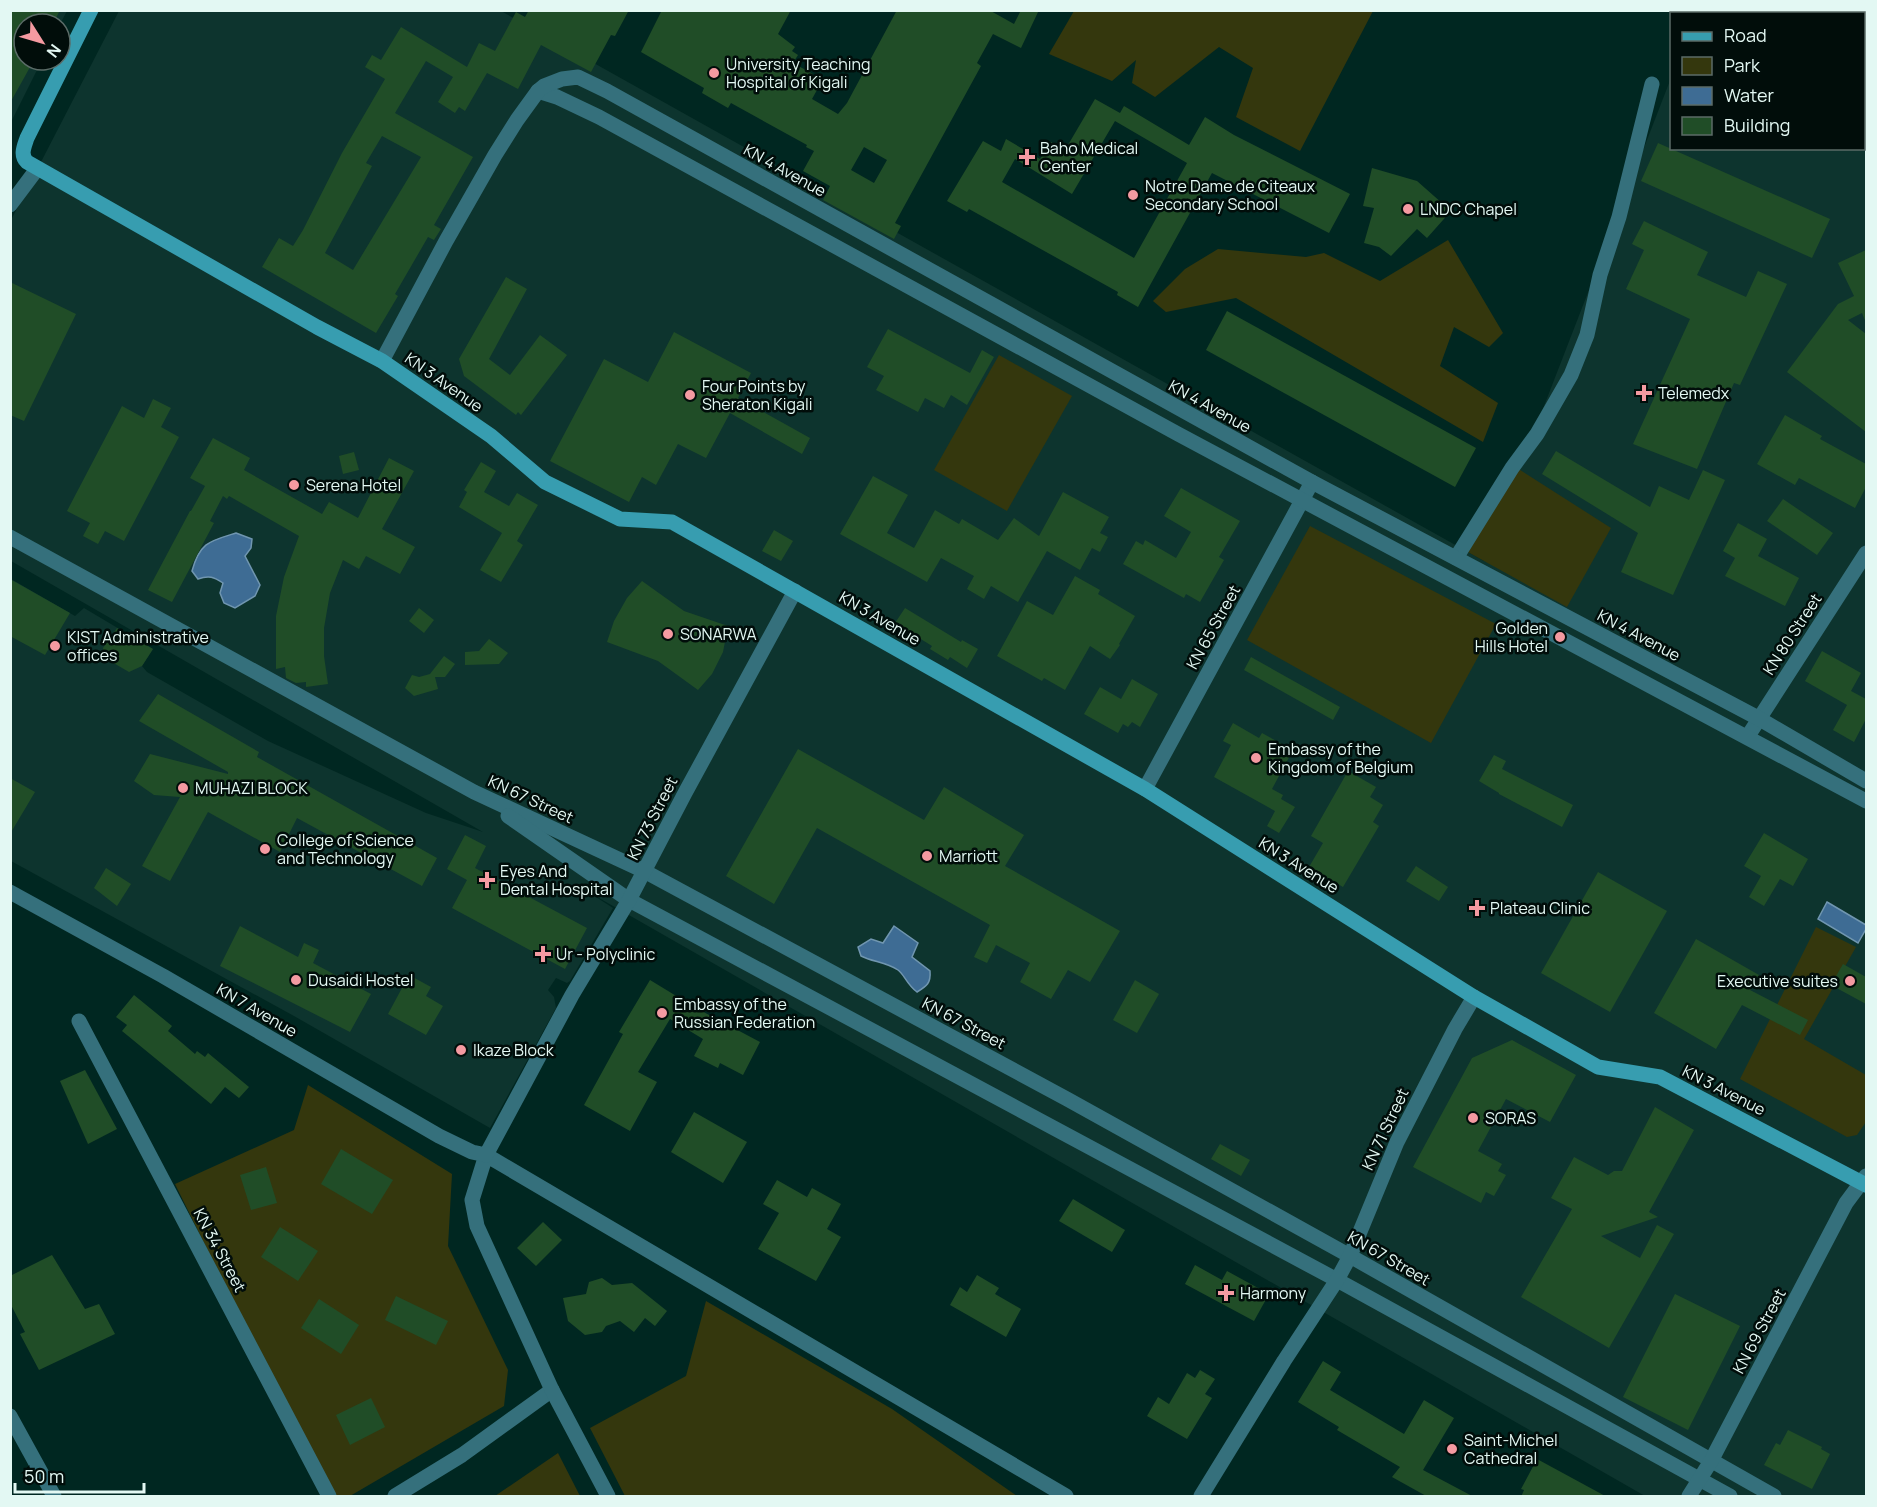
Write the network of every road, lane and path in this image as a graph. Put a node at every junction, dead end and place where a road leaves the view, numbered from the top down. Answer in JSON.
{"nodes":[{"id":1,"x":91,"y":10,"type":"edge"},
{"id":2,"x":1652,"y":84,"type":"dead end"},
{"id":3,"x":538,"y":91,"type":"junction"},
{"id":4,"x":37,"y":169,"type":"junction"},
{"id":5,"x":10,"y":205,"type":"edge"},
{"id":6,"x":382,"y":361,"type":"junction"},
{"id":7,"x":1189,"y":415,"type":"junction"},
{"id":8,"x":1178,"y":434,"type":"junction"},
{"id":9,"x":1312,"y":482,"type":"junction"},
{"id":10,"x":1303,"y":500,"type":"junction"},
{"id":11,"x":10,"y":537,"type":"edge"},
{"id":12,"x":1866,"y":553,"type":"edge"},
{"id":13,"x":1456,"y":558,"type":"junction"},
{"id":14,"x":795,"y":591,"type":"junction"},
{"id":15,"x":1758,"y":718,"type":"junction"},
{"id":16,"x":1748,"y":736,"type":"junction"},
{"id":17,"x":1866,"y":781,"type":"edge"},
{"id":18,"x":1145,"y":789,"type":"junction"},
{"id":19,"x":474,"y":792,"type":"junction"},
{"id":20,"x":1866,"y":801,"type":"edge"},
{"id":21,"x":644,"y":871,"type":"junction"},
{"id":22,"x":10,"y":892,"type":"edge"},
{"id":23,"x":628,"y":900,"type":"junction"},
{"id":24,"x":1474,"y":997,"type":"junction"},
{"id":25,"x":79,"y":1021,"type":"dead end"},
{"id":26,"x":486,"y":1155,"type":"junction"},
{"id":27,"x":1865,"y":1182,"type":"edge"},
{"id":28,"x":1350,"y":1256,"type":"junction"},
{"id":29,"x":1337,"y":1280,"type":"junction"},
{"id":30,"x":552,"y":1390,"type":"junction"},
{"id":31,"x":10,"y":1416,"type":"edge"},
{"id":32,"x":1711,"y":1461,"type":"junction"},
{"id":33,"x":1700,"y":1479,"type":"junction"},
{"id":34,"x":54,"y":1497,"type":"edge"},
{"id":35,"x":329,"y":1497,"type":"edge"},
{"id":36,"x":395,"y":1497,"type":"edge"},
{"id":37,"x":608,"y":1497,"type":"edge"},
{"id":38,"x":1066,"y":1497,"type":"edge"},
{"id":39,"x":1201,"y":1497,"type":"edge"},
{"id":40,"x":1689,"y":1497,"type":"edge"},
{"id":41,"x":1730,"y":1497,"type":"edge"},
{"id":42,"x":1774,"y":1497,"type":"edge"}],
"edges":[{"from":1,"to":4,"type":"main road"},
{"from":2,"to":13,"type":"street"},
{"from":3,"to":6,"type":"street","name":"KN 4 Avenue"},
{"from":3,"to":7,"type":"street","name":"KN 4 Avenue"},
{"from":3,"to":8,"type":"street"},
{"from":4,"to":5,"type":"street"},
{"from":4,"to":6,"type":"main road","name":"KN 3 Avenue"},
{"from":6,"to":14,"type":"main road","name":"KN 3 Avenue"},
{"from":7,"to":8,"type":"street"},
{"from":7,"to":9,"type":"street","name":"KN 4 Avenue"},
{"from":8,"to":10,"type":"street"},
{"from":9,"to":10,"type":"street","name":"KN 65 Street"},
{"from":9,"to":13,"type":"street","name":"KN 4 Avenue"},
{"from":10,"to":16,"type":"street"},
{"from":10,"to":18,"type":"street","name":"KN 65 Street"},
{"from":11,"to":19,"type":"street"},
{"from":12,"to":15,"type":"street","name":"KN 80 Street"},
{"from":13,"to":15,"type":"street","name":"KN 4 Avenue"},
{"from":14,"to":18,"type":"main road","name":"KN 3 Avenue"},
{"from":14,"to":21,"type":"street","name":"KN 73 Street"},
{"from":15,"to":16,"type":"street","name":"KN 80 Street"},
{"from":15,"to":17,"type":"street","name":"KN 4 Avenue"},
{"from":16,"to":20,"type":"street"},
{"from":18,"to":24,"type":"main road","name":"KN 3 Avenue"},
{"from":19,"to":21,"type":"street","name":"KN 67 Street"},
{"from":19,"to":23,"type":"street","name":"KN 67 Street"},
{"from":21,"to":23,"type":"street","name":"KN 73 Street"},
{"from":21,"to":28,"type":"street","name":"KN 67 Street"},
{"from":22,"to":26,"type":"street","name":"KN 7 Avenue"},
{"from":23,"to":26,"type":"street","name":"KN 73 Street"},
{"from":23,"to":29,"type":"street","name":"KN 67 Street"},
{"from":24,"to":27,"type":"main road","name":"KN 3 Avenue"},
{"from":24,"to":28,"type":"street","name":"KN 71 Street"},
{"from":25,"to":35,"type":"street","name":"KN 34 Street"},
{"from":26,"to":30,"type":"street","name":"KN 73 Street"},
{"from":26,"to":38,"type":"street","name":"KN 7 Avenue"},
{"from":27,"to":32,"type":"street","name":"KN 69 Street"},
{"from":28,"to":29,"type":"street","name":"KN 71 Street"},
{"from":28,"to":32,"type":"street","name":"KN 67 Street"},
{"from":29,"to":33,"type":"street","name":"KN 67 Street"},
{"from":29,"to":39,"type":"street","name":"KN 71 Street"},
{"from":30,"to":36,"type":"street"},
{"from":30,"to":37,"type":"street","name":"KN 73 Street"},
{"from":31,"to":34,"type":"street"},
{"from":32,"to":33,"type":"street","name":"KN 69 Street"},
{"from":32,"to":42,"type":"street","name":"KN 67 Street"},
{"from":33,"to":40,"type":"street","name":"KN 69 Street"},
{"from":33,"to":41,"type":"street","name":"KN 67 Street"}]}
